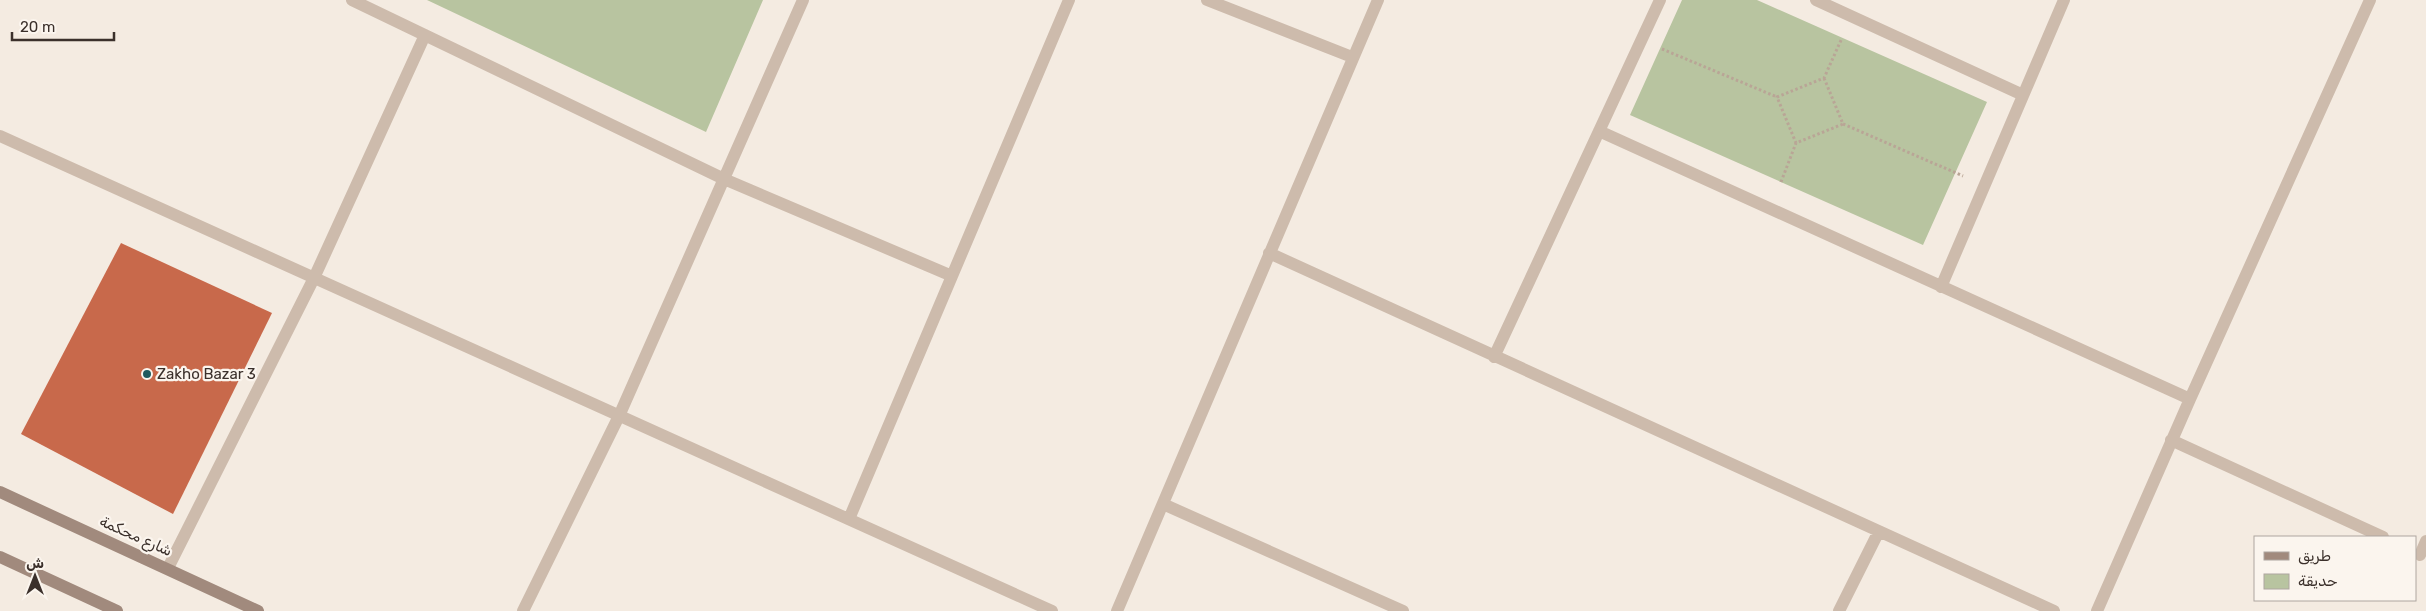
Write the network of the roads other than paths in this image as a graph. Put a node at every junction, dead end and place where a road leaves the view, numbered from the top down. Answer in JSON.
{"nodes":[{"id":1,"x":352,"y":0,"type":"edge"},
{"id":2,"x":803,"y":0,"type":"edge"},
{"id":3,"x":1069,"y":0,"type":"edge"},
{"id":4,"x":1207,"y":0,"type":"edge"},
{"id":5,"x":1378,"y":0,"type":"edge"},
{"id":6,"x":1660,"y":0,"type":"edge"},
{"id":7,"x":1816,"y":0,"type":"edge"},
{"id":8,"x":2064,"y":0,"type":"edge"},
{"id":9,"x":2370,"y":0,"type":"edge"},
{"id":10,"x":425,"y":35,"type":"junction"},
{"id":11,"x":1352,"y":57,"type":"junction"},
{"id":12,"x":2023,"y":95,"type":"junction"},
{"id":13,"x":1599,"y":131,"type":"junction"},
{"id":14,"x":0,"y":136,"type":"edge"},
{"id":15,"x":724,"y":179,"type":"junction"},
{"id":16,"x":1269,"y":253,"type":"junction"},
{"id":17,"x":952,"y":276,"type":"junction"},
{"id":18,"x":314,"y":278,"type":"junction"},
{"id":19,"x":1940,"y":287,"type":"junction"},
{"id":20,"x":1494,"y":357,"type":"junction"},
{"id":21,"x":2190,"y":399,"type":"junction"},
{"id":22,"x":620,"y":416,"type":"junction"},
{"id":23,"x":2171,"y":440,"type":"junction"},
{"id":24,"x":0,"y":492,"type":"edge"},
{"id":25,"x":1163,"y":504,"type":"junction"},
{"id":26,"x":849,"y":519,"type":"junction"},
{"id":27,"x":1879,"y":531,"type":"junction"},
{"id":28,"x":2380,"y":536,"type":"edge"},
{"id":29,"x":2426,"y":541,"type":"edge"},
{"id":30,"x":2420,"y":555,"type":"edge"},
{"id":31,"x":0,"y":558,"type":"edge"},
{"id":32,"x":168,"y":568,"type":"junction"},
{"id":33,"x":98,"y":607,"type":"edge"},
{"id":34,"x":117,"y":611,"type":"edge"},
{"id":35,"x":258,"y":611,"type":"edge"},
{"id":36,"x":523,"y":611,"type":"edge"},
{"id":37,"x":1052,"y":611,"type":"edge"},
{"id":38,"x":1117,"y":611,"type":"edge"},
{"id":39,"x":1403,"y":611,"type":"edge"},
{"id":40,"x":1839,"y":611,"type":"edge"},
{"id":41,"x":2054,"y":611,"type":"edge"},
{"id":42,"x":2097,"y":611,"type":"edge"}],
"edges":[{"from":1,"to":10,"type":"street"},
{"from":2,"to":15,"type":"street"},
{"from":3,"to":17,"type":"street"},
{"from":4,"to":11,"type":"street"},
{"from":5,"to":11,"type":"street"},
{"from":6,"to":13,"type":"street"},
{"from":7,"to":12,"type":"street"},
{"from":8,"to":12,"type":"street"},
{"from":9,"to":21,"type":"street"},
{"from":10,"to":15,"type":"street"},
{"from":10,"to":18,"type":"street"},
{"from":11,"to":16,"type":"street"},
{"from":12,"to":19,"type":"street"},
{"from":13,"to":19,"type":"street"},
{"from":13,"to":20,"type":"street"},
{"from":14,"to":18,"type":"street"},
{"from":15,"to":17,"type":"street"},
{"from":15,"to":22,"type":"street"},
{"from":16,"to":20,"type":"street"},
{"from":16,"to":25,"type":"street"},
{"from":17,"to":26,"type":"street"},
{"from":18,"to":22,"type":"street"},
{"from":18,"to":32,"type":"street"},
{"from":19,"to":21,"type":"street"},
{"from":20,"to":27,"type":"street"},
{"from":21,"to":23,"type":"street"},
{"from":22,"to":26,"type":"street"},
{"from":22,"to":36,"type":"street"},
{"from":23,"to":28,"type":"street"},
{"from":23,"to":42,"type":"street"},
{"from":24,"to":32,"type":"main road","name":"شارع محكمة"},
{"from":25,"to":38,"type":"street"},
{"from":25,"to":39,"type":"street"},
{"from":26,"to":37,"type":"street"},
{"from":27,"to":40,"type":"street"},
{"from":27,"to":41,"type":"street"},
{"from":29,"to":30,"type":"street"},
{"from":31,"to":33,"type":"main road"},
{"from":32,"to":35,"type":"main road","name":"شارع محكمة"},
{"from":33,"to":34,"type":"main road"}]}
